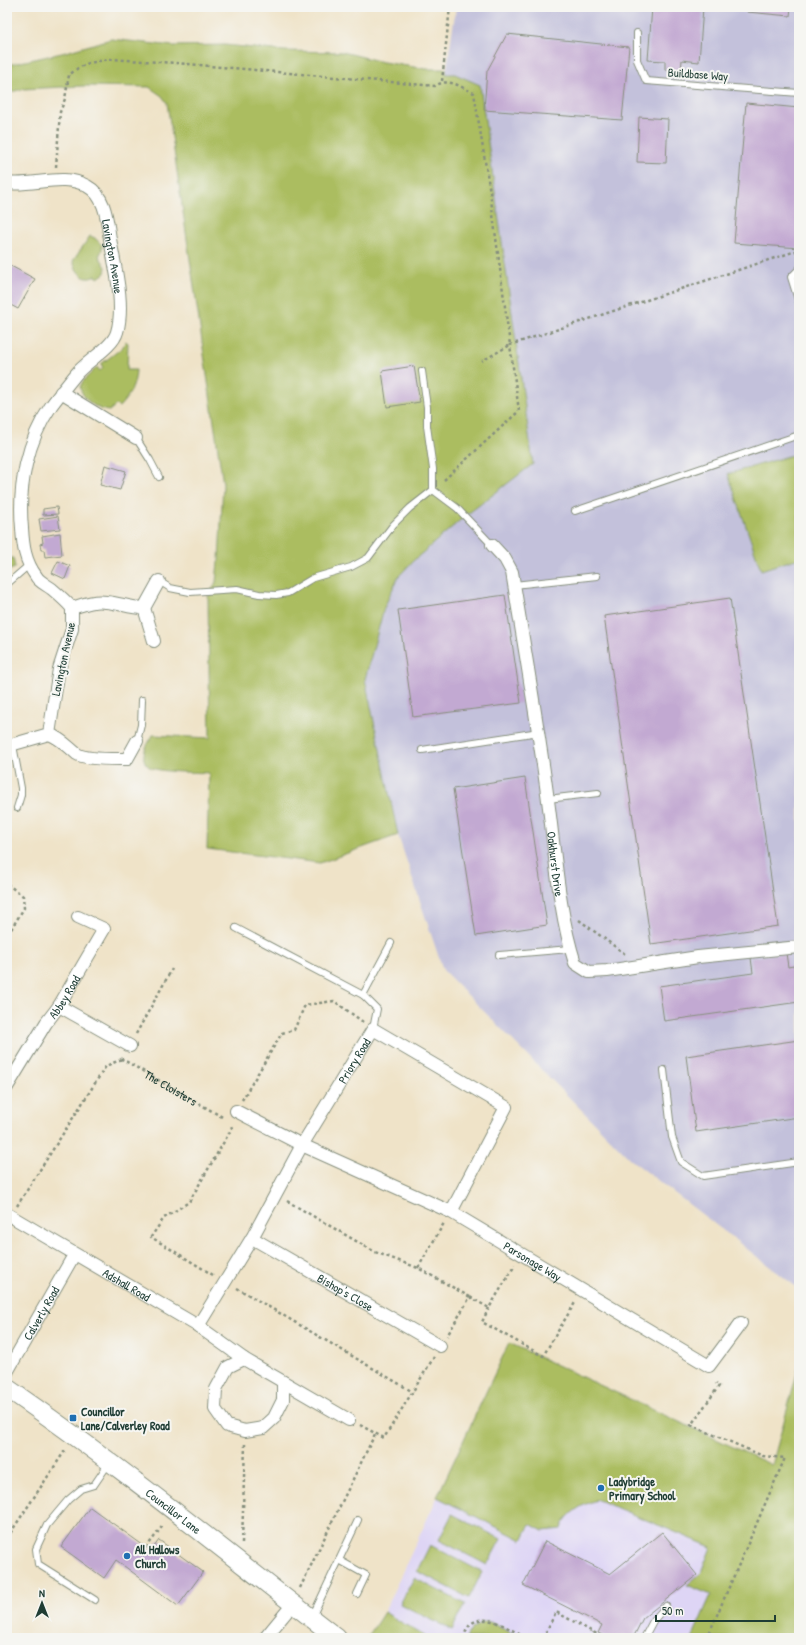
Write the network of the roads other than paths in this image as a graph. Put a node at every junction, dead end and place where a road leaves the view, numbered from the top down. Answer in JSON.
{"nodes":[{"id":1,"x":638,"y":33,"type":"dead end"},
{"id":2,"x":799,"y":93,"type":"edge"},
{"id":3,"x":7,"y":183,"type":"edge"},
{"id":4,"x":799,"y":269,"type":"edge"},
{"id":5,"x":799,"y":303,"type":"edge"},
{"id":6,"x":422,"y":371,"type":"dead end"},
{"id":7,"x":61,"y":392,"type":"junction"},
{"id":8,"x":799,"y":435,"type":"edge"},
{"id":9,"x":136,"y":438,"type":"joint"},
{"id":10,"x":159,"y":477,"type":"dead end"},
{"id":11,"x":433,"y":490,"type":"junction"},
{"id":12,"x":574,"y":511,"type":"dead end"},
{"id":13,"x":492,"y":544,"type":"joint"},
{"id":14,"x":29,"y":565,"type":"junction"},
{"id":15,"x":596,"y":576,"type":"dead end"},
{"id":16,"x":159,"y":581,"type":"joint"},
{"id":17,"x":7,"y":584,"type":"edge"},
{"id":18,"x":514,"y":585,"type":"junction"},
{"id":19,"x":72,"y":608,"type":"junction"},
{"id":20,"x":144,"y":608,"type":"junction"},
{"id":21,"x":154,"y":641,"type":"dead end"},
{"id":22,"x":142,"y":700,"type":"dead end"},
{"id":23,"x":539,"y":732,"type":"junction"},
{"id":24,"x":49,"y":734,"type":"junction"},
{"id":25,"x":137,"y":741,"type":"joint"},
{"id":26,"x":10,"y":745,"type":"edge"},
{"id":27,"x":422,"y":750,"type":"dead end"},
{"id":28,"x":598,"y":793,"type":"dead end"},
{"id":29,"x":548,"y":799,"type":"junction"},
{"id":30,"x":17,"y":808,"type":"dead end"},
{"id":31,"x":78,"y":917,"type":"dead end"},
{"id":32,"x":236,"y":928,"type":"dead end"},
{"id":33,"x":391,"y":943,"type":"dead end"},
{"id":34,"x":799,"y":947,"type":"edge"},
{"id":35,"x":570,"y":949,"type":"junction"},
{"id":36,"x":499,"y":955,"type":"dead end"},
{"id":37,"x":363,"y":995,"type":"junction"},
{"id":38,"x":59,"y":1006,"type":"junction"},
{"id":39,"x":373,"y":1029,"type":"junction"},
{"id":40,"x":130,"y":1046,"type":"road end"},
{"id":41,"x":664,"y":1070,"type":"dead end"},
{"id":42,"x":7,"y":1087,"type":"edge"},
{"id":43,"x":233,"y":1116,"type":"road end"},
{"id":44,"x":302,"y":1145,"type":"junction"},
{"id":45,"x":799,"y":1162,"type":"edge"},
{"id":46,"x":451,"y":1212,"type":"junction"},
{"id":47,"x":9,"y":1216,"type":"edge"},
{"id":48,"x":252,"y":1238,"type":"junction"},
{"id":49,"x":74,"y":1255,"type":"junction"},
{"id":50,"x":741,"y":1323,"type":"dead end"},
{"id":51,"x":198,"y":1326,"type":"junction"},
{"id":52,"x":440,"y":1346,"type":"road end"},
{"id":53,"x":244,"y":1359,"type":"junction"},
{"id":54,"x":7,"y":1372,"type":"edge"},
{"id":55,"x":284,"y":1382,"type":"junction"},
{"id":56,"x":7,"y":1388,"type":"edge"},
{"id":57,"x":348,"y":1420,"type":"road end"},
{"id":58,"x":109,"y":1463,"type":"junction"},
{"id":59,"x":358,"y":1520,"type":"dead end"},
{"id":60,"x":339,"y":1560,"type":"junction"},
{"id":61,"x":357,"y":1594,"type":"dead end"},
{"id":62,"x":95,"y":1600,"type":"dead end"},
{"id":63,"x":293,"y":1604,"type":"junction"},
{"id":64,"x":666,"y":1606,"type":"dead end"},
{"id":65,"x":312,"y":1618,"type":"junction"},
{"id":66,"x":265,"y":1638,"type":"edge"},
{"id":67,"x":337,"y":1638,"type":"edge"},
{"id":68,"x":644,"y":1638,"type":"edge"}],
"edges":[{"from":1,"to":2,"type":"lane","name":"Buildbase Way"},
{"from":3,"to":7,"type":"street","name":"Lavington Avenue"},
{"from":4,"to":5,"type":"lane"},
{"from":6,"to":11,"type":"lane"},
{"from":7,"to":9,"type":"street"},
{"from":7,"to":14,"type":"street","name":"Lavington Avenue"},
{"from":8,"to":12,"type":"lane"},
{"from":9,"to":10,"type":"lane"},
{"from":11,"to":13,"type":"lane"},
{"from":11,"to":16,"type":"lane"},
{"from":13,"to":18,"type":"street","name":"Oakhurst Drive"},
{"from":14,"to":17,"type":"lane"},
{"from":14,"to":19,"type":"street","name":"Lavington Avenue"},
{"from":15,"to":18,"type":"lane"},
{"from":16,"to":20,"type":"street"},
{"from":18,"to":23,"type":"street","name":"Oakhurst Drive"},
{"from":19,"to":20,"type":"street","name":"Lavington Avenue"},
{"from":19,"to":24,"type":"street","name":"Lavington Avenue"},
{"from":20,"to":21,"type":"street"},
{"from":22,"to":25,"type":"lane"},
{"from":23,"to":27,"type":"lane"},
{"from":23,"to":29,"type":"street","name":"Oakhurst Drive"},
{"from":24,"to":25,"type":"street"},
{"from":24,"to":26,"type":"street"},
{"from":26,"to":30,"type":"lane"},
{"from":28,"to":29,"type":"lane"},
{"from":29,"to":35,"type":"street","name":"Oakhurst Drive"},
{"from":31,"to":38,"type":"street","name":"Abbey Road"},
{"from":32,"to":37,"type":"lane"},
{"from":33,"to":37,"type":"lane"},
{"from":34,"to":35,"type":"street","name":"Oakhurst Drive"},
{"from":35,"to":36,"type":"lane"},
{"from":37,"to":39,"type":"lane"},
{"from":38,"to":40,"type":"street"},
{"from":38,"to":42,"type":"street","name":"Abbey Road"},
{"from":39,"to":44,"type":"street","name":"Priory Road"},
{"from":39,"to":46,"type":"street","name":"Priory Road"},
{"from":41,"to":45,"type":"lane"},
{"from":43,"to":44,"type":"street"},
{"from":44,"to":46,"type":"street","name":"Parsonage Way"},
{"from":44,"to":48,"type":"street","name":"Priory Road"},
{"from":46,"to":50,"type":"street","name":"Parsonage Way"},
{"from":47,"to":49,"type":"street","name":"Adshall Road"},
{"from":48,"to":51,"type":"street","name":"Priory Road"},
{"from":48,"to":52,"type":"street","name":"Bishop's Close"},
{"from":49,"to":51,"type":"street","name":"Adshall Road"},
{"from":49,"to":54,"type":"street","name":"Calverly Road"},
{"from":51,"to":53,"type":"street","name":"Adshall Road"},
{"from":53,"to":55,"type":"street","name":"Adshall Road"},
{"from":53,"to":55,"type":"street"},
{"from":55,"to":57,"type":"street","name":"Adshall Road"},
{"from":56,"to":58,"type":"street","name":"Councillor Lane"},
{"from":58,"to":62,"type":"lane"},
{"from":58,"to":63,"type":"street","name":"Councillor Lane"},
{"from":59,"to":60,"type":"lane"},
{"from":60,"to":61,"type":"lane"},
{"from":60,"to":65,"type":"lane"},
{"from":63,"to":65,"type":"street","name":"Councillor Lane"},
{"from":63,"to":66,"type":"street"},
{"from":64,"to":68,"type":"lane"},
{"from":65,"to":67,"type":"street","name":"Councillor Lane"}]}
